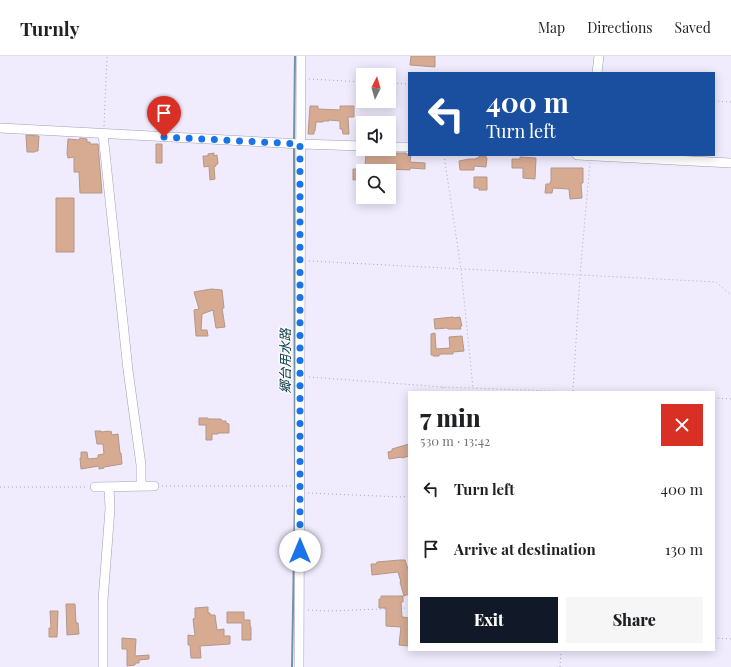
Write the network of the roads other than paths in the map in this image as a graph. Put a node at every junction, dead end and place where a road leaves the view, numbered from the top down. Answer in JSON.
{"nodes":[{"id":1,"x":301,"y":56,"type":"edge"},
{"id":2,"x":599,"y":56,"type":"edge"},
{"id":3,"x":598,"y":72,"type":"edge"},
{"id":4,"x":0,"y":128,"type":"edge"},
{"id":5,"x":103,"y":134,"type":"junction"},
{"id":6,"x":300,"y":144,"type":"junction"},
{"id":7,"x":356,"y":146,"type":"edge"},
{"id":8,"x":396,"y":147,"type":"edge"},
{"id":9,"x":408,"y":147,"type":"edge"},
{"id":10,"x":608,"y":156,"type":"edge"},
{"id":11,"x":731,"y":163,"type":"edge"},
{"id":12,"x":141,"y":486,"type":"junction"},
{"id":13,"x":154,"y":486,"type":"road end"},
{"id":14,"x":95,"y":487,"type":"road end"},
{"id":15,"x":109,"y":487,"type":"junction"},
{"id":16,"x":103,"y":667,"type":"edge"},
{"id":17,"x":299,"y":667,"type":"edge"}],
"edges":[{"from":1,"to":6,"type":"street"},
{"from":2,"to":3,"type":"street"},
{"from":4,"to":5,"type":"street"},
{"from":5,"to":6,"type":"street"},
{"from":5,"to":12,"type":"street"},
{"from":6,"to":7,"type":"street"},
{"from":6,"to":17,"type":"street"},
{"from":8,"to":9,"type":"street"},
{"from":10,"to":11,"type":"street"},
{"from":12,"to":13,"type":"street"},
{"from":12,"to":15,"type":"street"},
{"from":14,"to":15,"type":"street"},
{"from":15,"to":16,"type":"street"}]}
